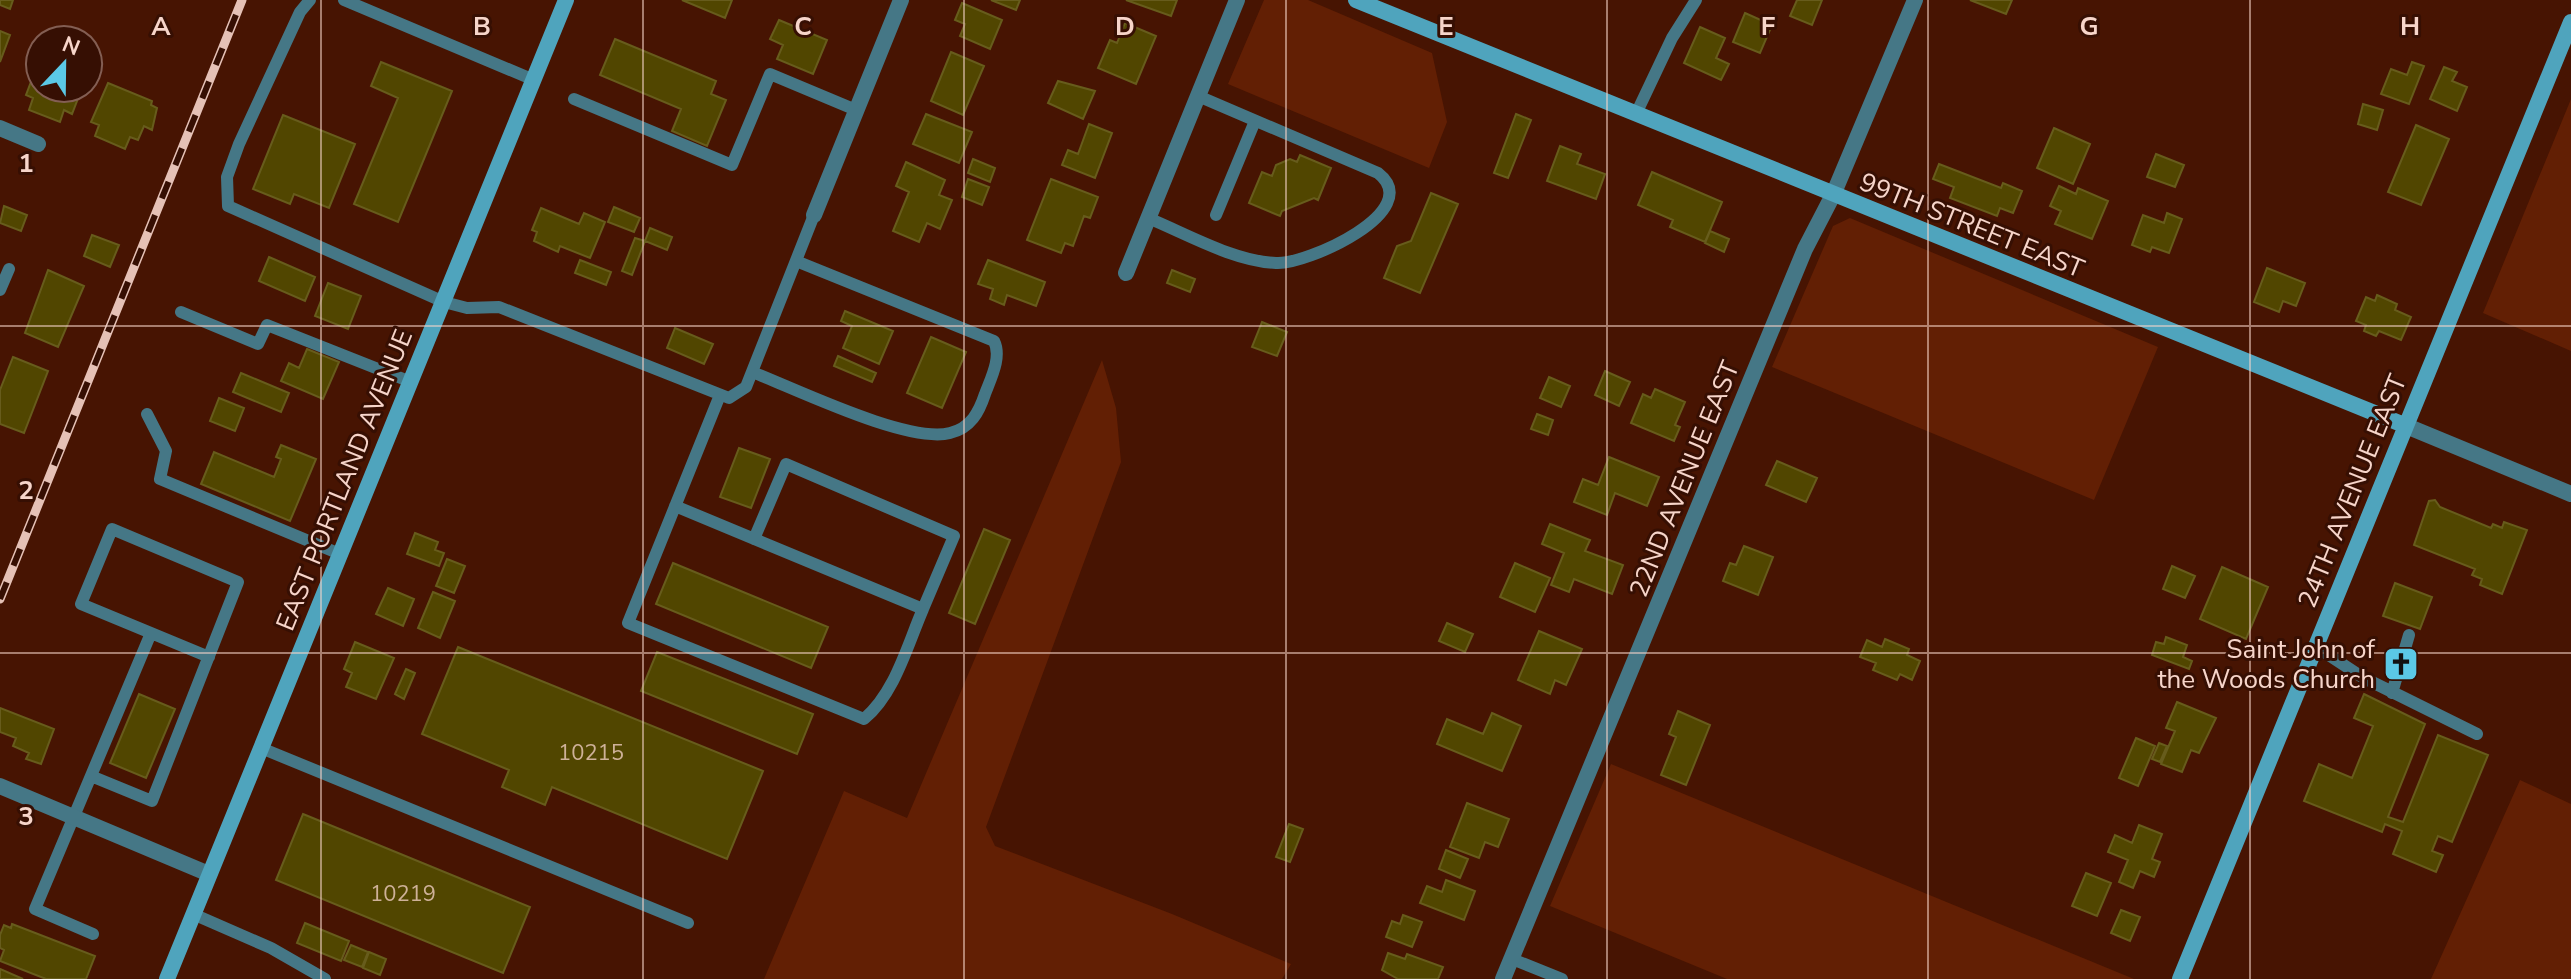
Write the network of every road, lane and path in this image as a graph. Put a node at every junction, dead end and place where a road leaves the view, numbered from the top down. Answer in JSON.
{"nodes":[{"id":1,"x":310,"y":0,"type":"edge"},
{"id":2,"x":344,"y":0,"type":"edge"},
{"id":3,"x":566,"y":0,"type":"edge"},
{"id":4,"x":901,"y":0,"type":"edge"},
{"id":5,"x":1237,"y":0,"type":"edge"},
{"id":6,"x":1696,"y":0,"type":"edge"},
{"id":7,"x":1915,"y":0,"type":"edge"},
{"id":8,"x":1366,"y":2,"type":"edge"},
{"id":9,"x":2571,"y":22,"type":"edge"},
{"id":10,"x":534,"y":80,"type":"junction"},
{"id":11,"x":1198,"y":96,"type":"junction"},
{"id":12,"x":574,"y":99,"type":"dead end"},
{"id":13,"x":856,"y":110,"type":"junction"},
{"id":14,"x":1636,"y":114,"type":"junction"},
{"id":15,"x":1255,"y":121,"type":"junction"},
{"id":16,"x":0,"y":128,"type":"edge"},
{"id":17,"x":38,"y":144,"type":"dead end"},
{"id":18,"x":1833,"y":195,"type":"junction"},
{"id":19,"x":814,"y":215,"type":"joint"},
{"id":20,"x":1216,"y":215,"type":"dead end"},
{"id":21,"x":1148,"y":218,"type":"junction"},
{"id":22,"x":796,"y":261,"type":"junction"},
{"id":23,"x":9,"y":269,"type":"dead end"},
{"id":24,"x":1126,"y":273,"type":"dead end"},
{"id":25,"x":0,"y":290,"type":"edge"},
{"id":26,"x":444,"y":302,"type":"junction"},
{"id":27,"x":181,"y":312,"type":"dead end"},
{"id":28,"x":752,"y":372,"type":"junction"},
{"id":29,"x":411,"y":382,"type":"junction"},
{"id":30,"x":720,"y":395,"type":"junction"},
{"id":31,"x":147,"y":414,"type":"dead end"},
{"id":32,"x":2404,"y":425,"type":"junction"},
{"id":33,"x":2571,"y":494,"type":"edge"},
{"id":34,"x":675,"y":506,"type":"junction"},
{"id":35,"x":754,"y":539,"type":"junction"},
{"id":36,"x":340,"y":554,"type":"junction"},
{"id":37,"x":923,"y":609,"type":"junction"},
{"id":38,"x":151,"y":633,"type":"junction"},
{"id":39,"x":2409,"y":635,"type":"dead end"},
{"id":40,"x":2315,"y":646,"type":"junction"},
{"id":41,"x":209,"y":657,"type":"junction"},
{"id":42,"x":2392,"y":693,"type":"junction"},
{"id":43,"x":2477,"y":734,"type":"dead end"},
{"id":44,"x":261,"y":748,"type":"junction"},
{"id":45,"x":91,"y":776,"type":"junction"},
{"id":46,"x":0,"y":786,"type":"edge"},
{"id":47,"x":73,"y":817,"type":"junction"},
{"id":48,"x":209,"y":874,"type":"junction"},
{"id":49,"x":193,"y":914,"type":"junction"},
{"id":50,"x":688,"y":923,"type":"dead end"},
{"id":51,"x":93,"y":934,"type":"dead end"},
{"id":52,"x":1512,"y":959,"type":"junction"},
{"id":53,"x":167,"y":979,"type":"edge"},
{"id":54,"x":325,"y":979,"type":"edge"},
{"id":55,"x":1503,"y":979,"type":"edge"},
{"id":56,"x":1562,"y":979,"type":"edge"},
{"id":57,"x":2180,"y":979,"type":"edge"}],
"edges":[{"from":1,"to":26,"type":"lane"},
{"from":2,"to":10,"type":"lane"},
{"from":3,"to":10,"type":"street","name":"EAST PORTLAND AVENUE"},
{"from":4,"to":13,"type":"street"},
{"from":5,"to":11,"type":"street"},
{"from":6,"to":14,"type":"lane"},
{"from":7,"to":18,"type":"street","name":"22ND AVENUE EAST"},
{"from":8,"to":14,"type":"street","name":"99TH STREET EAST"},
{"from":9,"to":32,"type":"street","name":"24TH AVENUE EAST"},
{"from":10,"to":26,"type":"street","name":"EAST PORTLAND AVENUE"},
{"from":11,"to":15,"type":"lane"},
{"from":11,"to":21,"type":"street"},
{"from":12,"to":13,"type":"lane"},
{"from":13,"to":19,"type":"street"},
{"from":14,"to":18,"type":"street","name":"99TH STREET EAST"},
{"from":15,"to":20,"type":"lane"},
{"from":15,"to":21,"type":"lane"},
{"from":16,"to":17,"type":"street"},
{"from":18,"to":32,"type":"street","name":"99TH STREET EAST"},
{"from":18,"to":52,"type":"street","name":"22ND AVENUE EAST"},
{"from":19,"to":22,"type":"lane"},
{"from":21,"to":24,"type":"street"},
{"from":22,"to":28,"type":"lane"},
{"from":22,"to":28,"type":"lane"},
{"from":23,"to":25,"type":"lane"},
{"from":26,"to":29,"type":"street","name":"EAST PORTLAND AVENUE"},
{"from":26,"to":30,"type":"lane"},
{"from":27,"to":29,"type":"lane"},
{"from":28,"to":30,"type":"lane"},
{"from":29,"to":36,"type":"street","name":"EAST PORTLAND AVENUE"},
{"from":30,"to":34,"type":"lane"},
{"from":31,"to":36,"type":"lane"},
{"from":32,"to":33,"type":"street","name":"99TH STREET EAST"},
{"from":32,"to":40,"type":"street","name":"24TH AVENUE EAST"},
{"from":34,"to":35,"type":"lane"},
{"from":34,"to":37,"type":"lane"},
{"from":35,"to":37,"type":"lane"},
{"from":35,"to":37,"type":"lane"},
{"from":36,"to":44,"type":"street","name":"EAST PORTLAND AVENUE"},
{"from":38,"to":41,"type":"lane"},
{"from":38,"to":41,"type":"lane"},
{"from":38,"to":45,"type":"lane"},
{"from":39,"to":42,"type":"lane"},
{"from":40,"to":42,"type":"lane"},
{"from":40,"to":57,"type":"street","name":"24TH AVENUE EAST"},
{"from":41,"to":45,"type":"lane"},
{"from":42,"to":43,"type":"lane"},
{"from":44,"to":48,"type":"street","name":"EAST PORTLAND AVENUE"},
{"from":44,"to":50,"type":"lane"},
{"from":45,"to":47,"type":"lane"},
{"from":46,"to":47,"type":"street"},
{"from":47,"to":48,"type":"street"},
{"from":47,"to":51,"type":"lane"},
{"from":48,"to":49,"type":"street","name":"EAST PORTLAND AVENUE"},
{"from":49,"to":53,"type":"street","name":"EAST PORTLAND AVENUE"},
{"from":49,"to":54,"type":"lane"},
{"from":52,"to":55,"type":"street","name":"22ND AVENUE EAST"},
{"from":52,"to":56,"type":"lane"}]}
